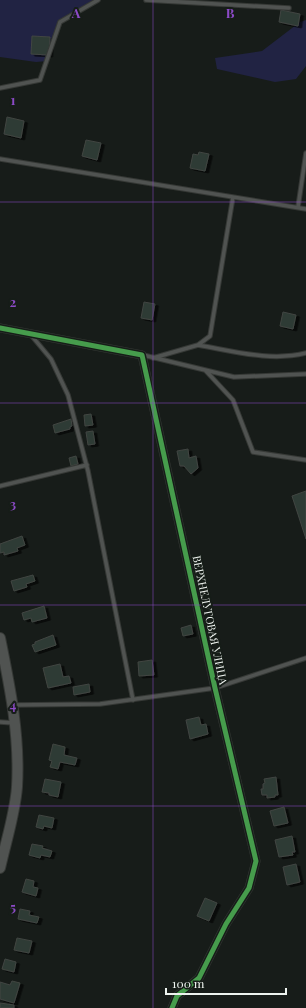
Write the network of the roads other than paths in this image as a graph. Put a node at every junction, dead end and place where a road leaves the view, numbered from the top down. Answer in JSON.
{"nodes":[{"id":1,"x":98,"y":0,"type":"edge"},
{"id":2,"x":146,"y":0,"type":"edge"},
{"id":3,"x":289,"y":8,"type":"dead end"},
{"id":4,"x":0,"y":88,"type":"edge"},
{"id":5,"x":306,"y":153,"type":"edge"},
{"id":6,"x":0,"y":158,"type":"edge"},
{"id":7,"x":233,"y":197,"type":"junction"},
{"id":8,"x":298,"y":207,"type":"junction"},
{"id":9,"x":306,"y":209,"type":"edge"},
{"id":10,"x":0,"y":328,"type":"edge"},
{"id":11,"x":31,"y":334,"type":"junction"},
{"id":12,"x":198,"y":345,"type":"junction"},
{"id":13,"x":306,"y":353,"type":"edge"},
{"id":14,"x":142,"y":355,"type":"junction"},
{"id":15,"x":153,"y":358,"type":"junction"},
{"id":16,"x":205,"y":370,"type":"junction"},
{"id":17,"x":306,"y":374,"type":"edge"},
{"id":18,"x":306,"y":461,"type":"edge"},
{"id":19,"x":87,"y":465,"type":"junction"},
{"id":20,"x":0,"y":486,"type":"edge"},
{"id":21,"x":0,"y":638,"type":"edge"},
{"id":22,"x":306,"y":658,"type":"edge"},
{"id":23,"x":215,"y":688,"type":"junction"},
{"id":24,"x":133,"y":700,"type":"junction"},
{"id":25,"x":12,"y":704,"type":"junction"},
{"id":26,"x":0,"y":722,"type":"edge"},
{"id":27,"x":15,"y":723,"type":"junction"},
{"id":28,"x":0,"y":868,"type":"edge"},
{"id":29,"x":172,"y":1008,"type":"edge"}],
"edges":[{"from":1,"to":4,"type":"lane"},
{"from":2,"to":3,"type":"lane"},
{"from":5,"to":8,"type":"lane"},
{"from":6,"to":7,"type":"lane"},
{"from":7,"to":8,"type":"lane"},
{"from":7,"to":12,"type":"lane"},
{"from":8,"to":9,"type":"lane"},
{"from":10,"to":11,"type":"street"},
{"from":11,"to":14,"type":"street"},
{"from":11,"to":19,"type":"lane"},
{"from":12,"to":13,"type":"lane"},
{"from":12,"to":15,"type":"lane"},
{"from":14,"to":15,"type":"lane"},
{"from":14,"to":23,"type":"street","name":"ВЕРХНЕЛУГОВАЯ УЛИЦА"},
{"from":15,"to":16,"type":"lane"},
{"from":16,"to":17,"type":"lane"},
{"from":16,"to":18,"type":"lane"},
{"from":19,"to":20,"type":"lane"},
{"from":19,"to":24,"type":"lane"},
{"from":21,"to":25,"type":"main road"},
{"from":22,"to":23,"type":"lane"},
{"from":23,"to":24,"type":"lane"},
{"from":23,"to":29,"type":"street","name":"ВЕРХНЕЛУГОВАЯ УЛИЦА"},
{"from":24,"to":25,"type":"lane"},
{"from":25,"to":27,"type":"main road"},
{"from":26,"to":27,"type":"lane"},
{"from":27,"to":28,"type":"main road"}]}
